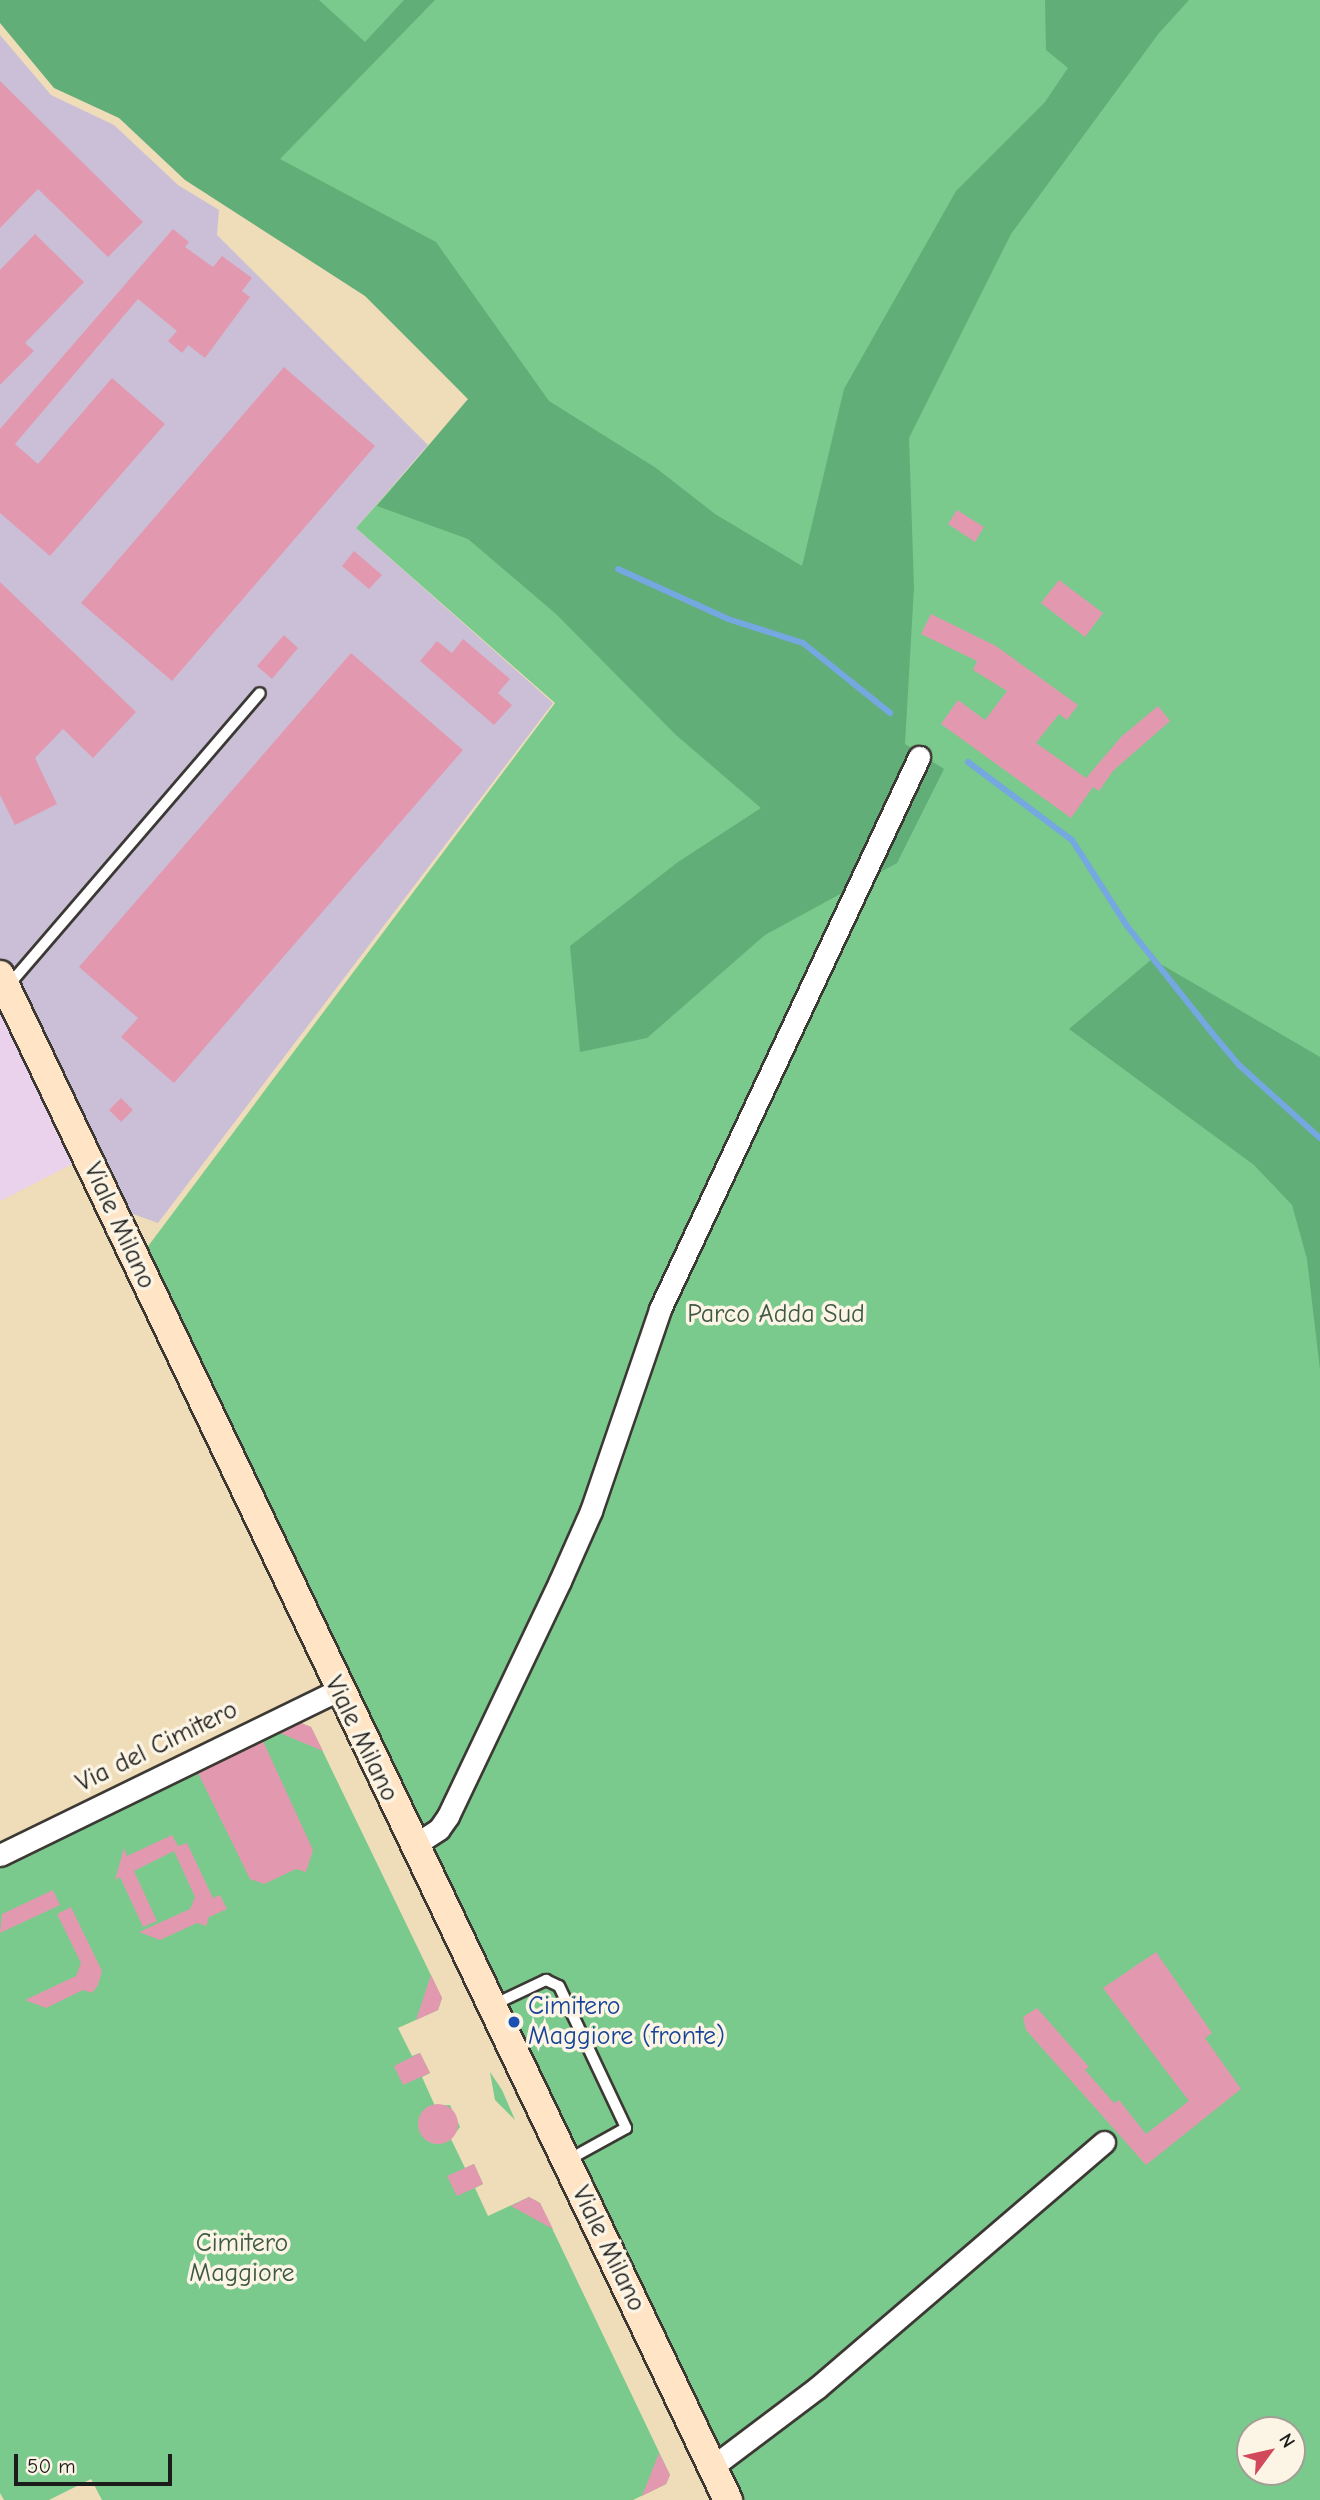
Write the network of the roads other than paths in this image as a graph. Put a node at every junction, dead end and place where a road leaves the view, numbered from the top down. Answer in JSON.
{"nodes":[{"id":1,"x":260,"y":693,"type":"dead end"},
{"id":2,"x":919,"y":757,"type":"dead end"},
{"id":3,"x":3,"y":981,"type":"edge"},
{"id":4,"x":338,"y":1690,"type":"junction"},
{"id":5,"x":413,"y":1846,"type":"junction"},
{"id":6,"x":0,"y":1855,"type":"edge"},
{"id":7,"x":490,"y":2006,"type":"junction"},
{"id":8,"x":1104,"y":2142,"type":"dead end"},
{"id":9,"x":566,"y":2162,"type":"junction"},
{"id":10,"x":712,"y":2467,"type":"junction"},
{"id":11,"x":728,"y":2500,"type":"edge"}],
"edges":[{"from":1,"to":3,"type":"lane"},
{"from":2,"to":5,"type":"street"},
{"from":3,"to":4,"type":"street","name":"Viale Milano"},
{"from":4,"to":5,"type":"street","name":"Viale Milano"},
{"from":4,"to":6,"type":"street","name":"Via del Cimitero"},
{"from":5,"to":7,"type":"street","name":"Viale Milano"},
{"from":7,"to":9,"type":"street","name":"Viale Milano"},
{"from":7,"to":9,"type":"lane"},
{"from":8,"to":10,"type":"street"},
{"from":9,"to":10,"type":"street","name":"Viale Milano"},
{"from":10,"to":11,"type":"street","name":"Viale Milano"}]}
